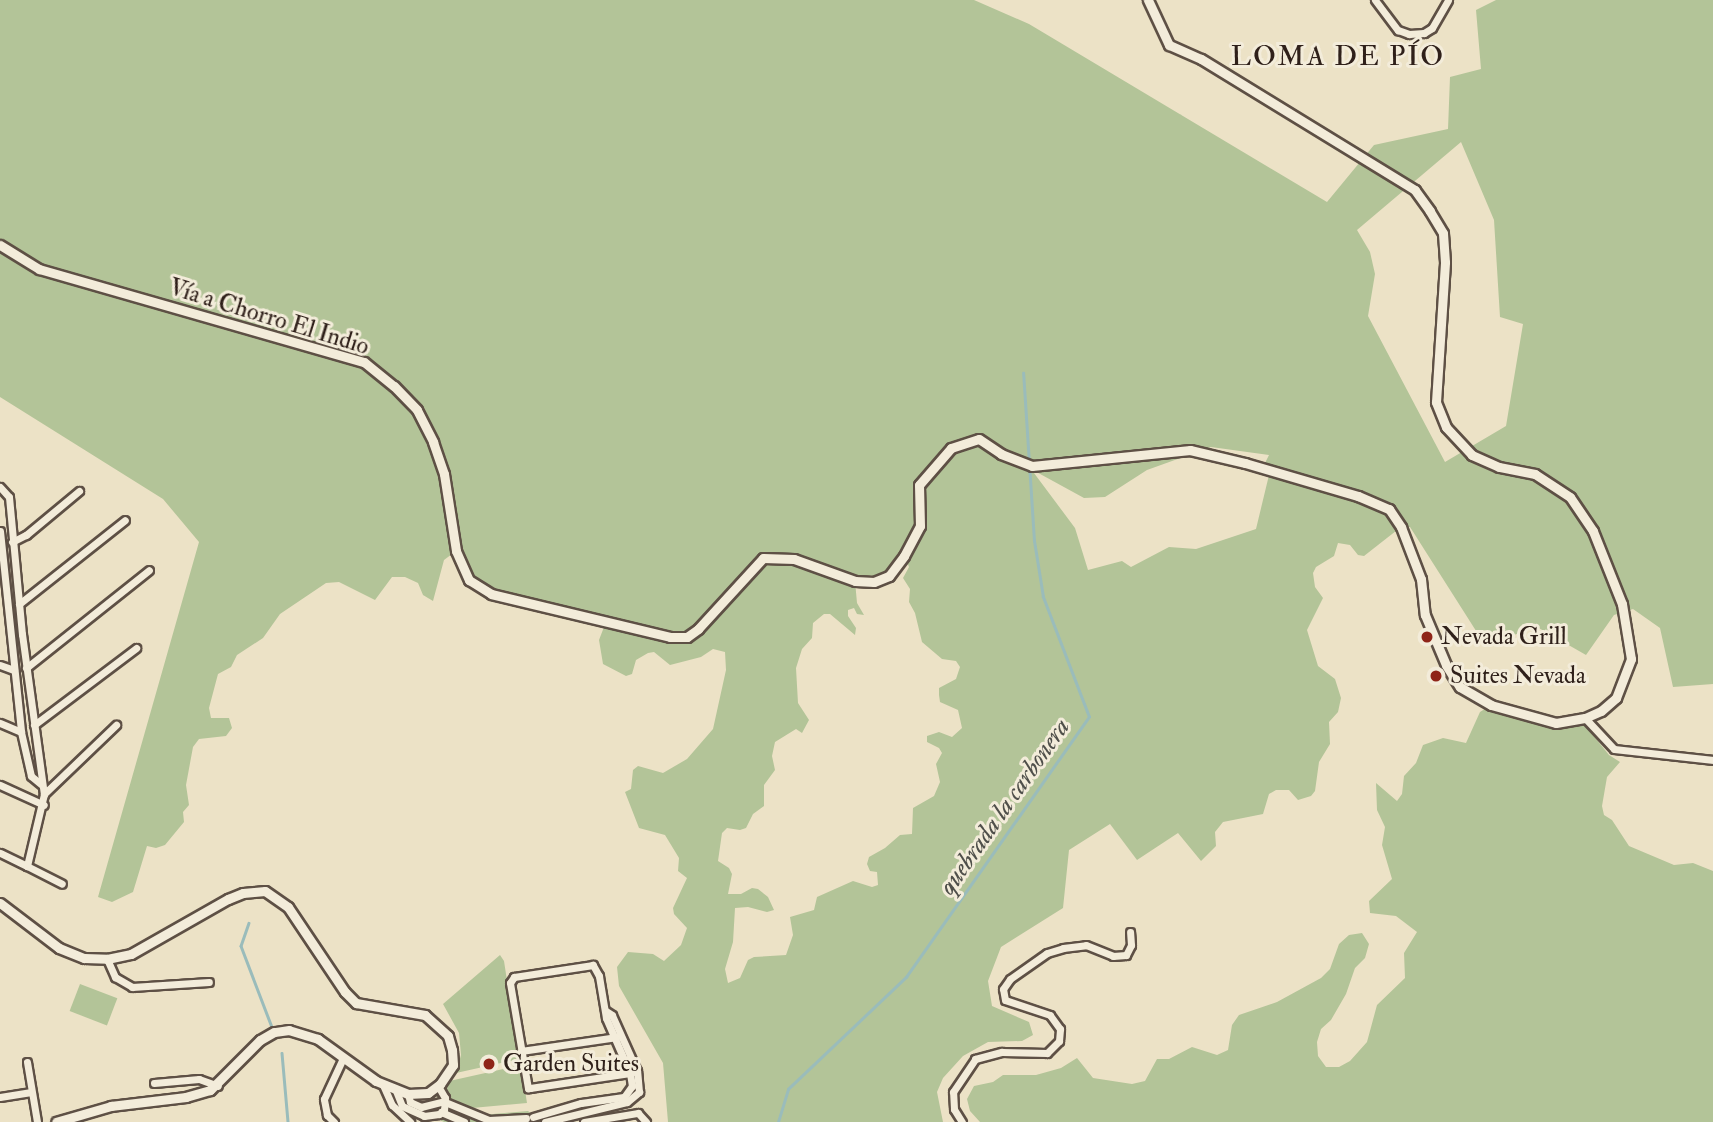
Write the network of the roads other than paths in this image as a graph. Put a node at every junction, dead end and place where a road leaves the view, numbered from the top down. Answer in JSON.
{"nodes":[{"id":1,"x":1148,"y":0,"type":"edge"},
{"id":2,"x":1375,"y":0,"type":"edge"},
{"id":3,"x":1448,"y":0,"type":"edge"},
{"id":4,"x":0,"y":245,"type":"edge"},
{"id":5,"x":0,"y":487,"type":"edge"},
{"id":6,"x":79,"y":491,"type":"dead end"},
{"id":7,"x":125,"y":520,"type":"dead end"},
{"id":8,"x":0,"y":531,"type":"edge"},
{"id":9,"x":12,"y":542,"type":"junction"},
{"id":10,"x":1,"y":543,"type":"edge"},
{"id":11,"x":149,"y":570,"type":"dead end"},
{"id":12,"x":19,"y":604,"type":"junction"},
{"id":13,"x":4,"y":606,"type":"edge"},
{"id":14,"x":136,"y":648,"type":"dead end"},
{"id":15,"x":0,"y":666,"type":"edge"},
{"id":16,"x":26,"y":668,"type":"junction"},
{"id":17,"x":14,"y":670,"type":"junction"},
{"id":18,"x":1585,"y":718,"type":"junction"},
{"id":19,"x":0,"y":723,"type":"edge"},
{"id":20,"x":34,"y":725,"type":"junction"},
{"id":21,"x":116,"y":725,"type":"dead end"},
{"id":22,"x":21,"y":732,"type":"junction"},
{"id":23,"x":1713,"y":760,"type":"edge"},
{"id":24,"x":41,"y":784,"type":"junction"},
{"id":25,"x":0,"y":786,"type":"edge"},
{"id":26,"x":44,"y":794,"type":"junction"},
{"id":27,"x":44,"y":805,"type":"junction"},
{"id":28,"x":0,"y":853,"type":"edge"},
{"id":29,"x":27,"y":866,"type":"junction"},
{"id":30,"x":62,"y":884,"type":"dead end"},
{"id":31,"x":0,"y":903,"type":"edge"},
{"id":32,"x":1130,"y":932,"type":"dead end"},
{"id":33,"x":107,"y":959,"type":"junction"},
{"id":34,"x":209,"y":982,"type":"dead end"},
{"id":35,"x":618,"y":1037,"type":"junction"},
{"id":36,"x":521,"y":1051,"type":"junction"},
{"id":37,"x":343,"y":1058,"type":"junction"},
{"id":38,"x":27,"y":1062,"type":"dead end"},
{"id":39,"x":633,"y":1072,"type":"junction"},
{"id":40,"x":154,"y":1083,"type":"dead end"},
{"id":41,"x":383,"y":1085,"type":"junction"},
{"id":42,"x":218,"y":1086,"type":"junction"},
{"id":43,"x":438,"y":1086,"type":"junction"},
{"id":44,"x":396,"y":1091,"type":"junction"},
{"id":45,"x":30,"y":1092,"type":"junction"},
{"id":46,"x":408,"y":1094,"type":"junction"},
{"id":47,"x":0,"y":1097,"type":"edge"},
{"id":48,"x":445,"y":1102,"type":"junction"},
{"id":49,"x":582,"y":1107,"type":"junction"},
{"id":50,"x":441,"y":1112,"type":"junction"},
{"id":51,"x":527,"y":1119,"type":"edge"},
{"id":52,"x":37,"y":1122,"type":"edge"},
{"id":53,"x":56,"y":1122,"type":"edge"},
{"id":54,"x":334,"y":1122,"type":"edge"},
{"id":55,"x":410,"y":1122,"type":"edge"},
{"id":56,"x":464,"y":1122,"type":"edge"},
{"id":57,"x":543,"y":1122,"type":"edge"},
{"id":58,"x":584,"y":1122,"type":"edge"},
{"id":59,"x":646,"y":1122,"type":"edge"},
{"id":60,"x":962,"y":1122,"type":"edge"}],
"edges":[{"from":1,"to":18,"type":"street"},
{"from":2,"to":3,"type":"street"},
{"from":4,"to":18,"type":"street","name":"Vía a Chorro El Indio"},
{"from":5,"to":9,"type":"street"},
{"from":6,"to":9,"type":"street"},
{"from":7,"to":12,"type":"street"},
{"from":8,"to":10,"type":"street"},
{"from":9,"to":12,"type":"street"},
{"from":10,"to":13,"type":"street"},
{"from":11,"to":16,"type":"street"},
{"from":12,"to":16,"type":"street"},
{"from":13,"to":17,"type":"street"},
{"from":14,"to":20,"type":"street"},
{"from":15,"to":17,"type":"street"},
{"from":16,"to":20,"type":"street"},
{"from":17,"to":22,"type":"street"},
{"from":18,"to":23,"type":"street"},
{"from":19,"to":22,"type":"street"},
{"from":20,"to":24,"type":"street"},
{"from":21,"to":26,"type":"street"},
{"from":22,"to":24,"type":"street"},
{"from":24,"to":26,"type":"street"},
{"from":25,"to":27,"type":"street"},
{"from":26,"to":27,"type":"street"},
{"from":27,"to":29,"type":"street"},
{"from":28,"to":29,"type":"street"},
{"from":29,"to":30,"type":"street"},
{"from":31,"to":33,"type":"street"},
{"from":32,"to":60,"type":"street"},
{"from":33,"to":34,"type":"street"},
{"from":33,"to":43,"type":"street"},
{"from":35,"to":36,"type":"street"},
{"from":35,"to":36,"type":"street"},
{"from":35,"to":39,"type":"street"},
{"from":36,"to":39,"type":"street"},
{"from":37,"to":41,"type":"street"},
{"from":37,"to":42,"type":"street"},
{"from":37,"to":54,"type":"street"},
{"from":38,"to":45,"type":"street"},
{"from":39,"to":49,"type":"street"},
{"from":40,"to":42,"type":"street"},
{"from":41,"to":44,"type":"street"},
{"from":41,"to":55,"type":"street"},
{"from":42,"to":53,"type":"street"},
{"from":43,"to":46,"type":"street"},
{"from":43,"to":48,"type":"street"},
{"from":44,"to":46,"type":"street"},
{"from":44,"to":50,"type":"street"},
{"from":45,"to":47,"type":"street"},
{"from":45,"to":52,"type":"street"},
{"from":46,"to":48,"type":"street"},
{"from":48,"to":50,"type":"street"},
{"from":48,"to":51,"type":"street"},
{"from":49,"to":51,"type":"street"},
{"from":49,"to":57,"type":"street"},
{"from":50,"to":56,"type":"street"},
{"from":51,"to":57,"type":"street"},
{"from":58,"to":59,"type":"street"}]}
